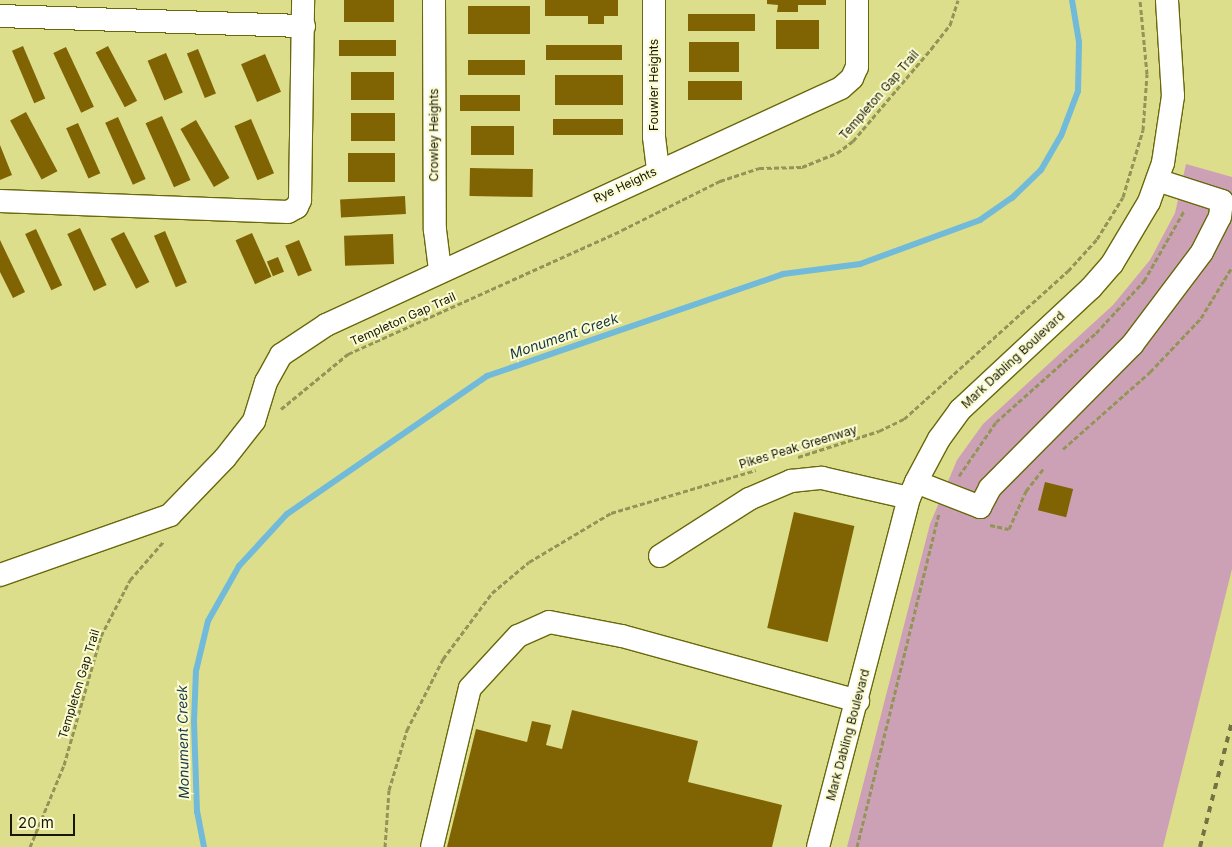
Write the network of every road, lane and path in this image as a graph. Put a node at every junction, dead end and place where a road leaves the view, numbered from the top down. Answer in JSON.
{"nodes":[{"id":1,"x":304,"y":0,"type":"edge"},
{"id":2,"x":434,"y":0,"type":"edge"},
{"id":3,"x":654,"y":0,"type":"edge"},
{"id":4,"x":857,"y":0,"type":"edge"},
{"id":5,"x":958,"y":0,"type":"edge"},
{"id":6,"x":1140,"y":0,"type":"edge"},
{"id":7,"x":1167,"y":0,"type":"edge"},
{"id":8,"x":0,"y":16,"type":"edge"},
{"id":9,"x":304,"y":26,"type":"junction"},
{"id":10,"x":658,"y":170,"type":"junction"},
{"id":11,"x":1157,"y":180,"type":"junction"},
{"id":12,"x":0,"y":201,"type":"edge"},
{"id":13,"x":1186,"y":208,"type":"dead end"},
{"id":14,"x":1232,"y":267,"type":"edge"},
{"id":15,"x":440,"y":270,"type":"junction"},
{"id":16,"x":280,"y":411,"type":"dead end"},
{"id":17,"x":1056,"y":455,"type":"dead end"},
{"id":18,"x":790,"y":459,"type":"dead end"},
{"id":19,"x":1049,"y":461,"type":"dead end"},
{"id":20,"x":762,"y":468,"type":"dead end"},
{"id":21,"x":913,"y":490,"type":"junction"},
{"id":22,"x":947,"y":494,"type":"junction"},
{"id":23,"x":985,"y":524,"type":"dead end"},
{"id":24,"x":168,"y":536,"type":"dead end"},
{"id":25,"x":660,"y":556,"type":"dead end"},
{"id":26,"x":0,"y":575,"type":"edge"},
{"id":27,"x":858,"y":701,"type":"junction"},
{"id":28,"x":30,"y":847,"type":"edge"},
{"id":29,"x":385,"y":847,"type":"edge"},
{"id":30,"x":432,"y":847,"type":"edge"},
{"id":31,"x":818,"y":847,"type":"edge"},
{"id":32,"x":857,"y":847,"type":"edge"}],
"edges":[{"from":1,"to":9,"type":"street"},
{"from":2,"to":15,"type":"street","name":"Crowley Heights"},
{"from":3,"to":10,"type":"street","name":"Fouwler Heights"},
{"from":4,"to":10,"type":"street","name":"Rye Heights"},
{"from":5,"to":16,"type":"path","name":"Templeton Gap Trail"},
{"from":6,"to":18,"type":"path","name":"Pikes Peak Greenway"},
{"from":7,"to":11,"type":"street","name":"Mark Dabling Boulevard"},
{"from":8,"to":9,"type":"street"},
{"from":9,"to":12,"type":"street"},
{"from":10,"to":15,"type":"street","name":"Rye Heights"},
{"from":11,"to":21,"type":"street","name":"Mark Dabling Boulevard"},
{"from":11,"to":22,"type":"street"},
{"from":13,"to":22,"type":"path"},
{"from":14,"to":17,"type":"path"},
{"from":15,"to":26,"type":"street","name":"Rye Heights"},
{"from":19,"to":23,"type":"path"},
{"from":20,"to":29,"type":"path","name":"Pikes Peak Greenway"},
{"from":21,"to":22,"type":"street"},
{"from":21,"to":25,"type":"street"},
{"from":21,"to":27,"type":"street","name":"Mark Dabling Boulevard"},
{"from":22,"to":32,"type":"path"},
{"from":24,"to":28,"type":"path","name":"Templeton Gap Trail"},
{"from":27,"to":30,"type":"street"},
{"from":27,"to":31,"type":"street","name":"Mark Dabling Boulevard"}]}
